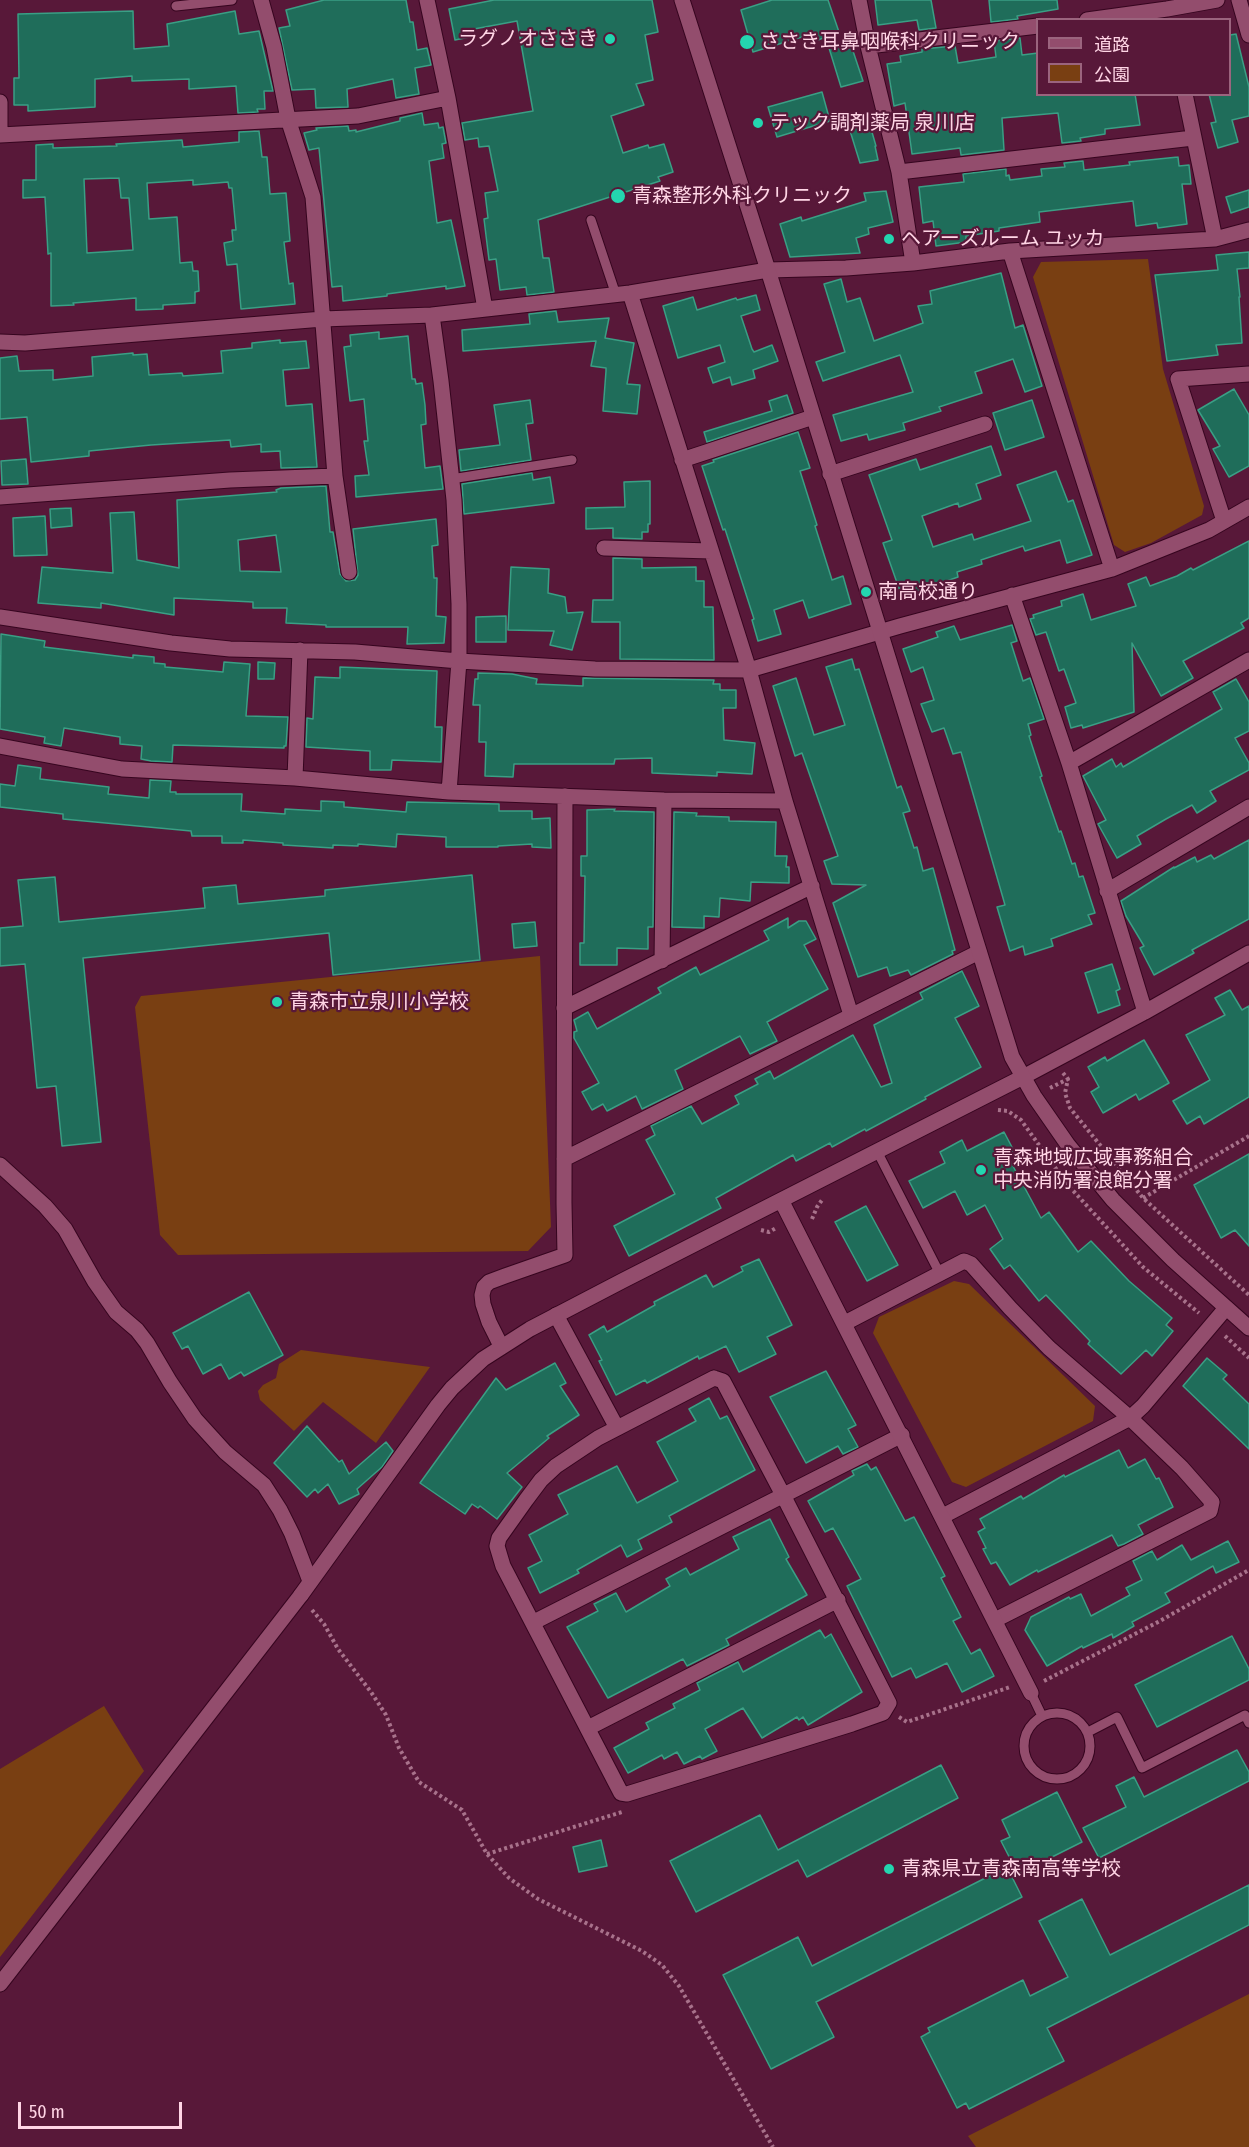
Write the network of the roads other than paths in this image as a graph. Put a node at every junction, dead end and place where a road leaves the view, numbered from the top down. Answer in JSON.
{"nodes":[{"id":1,"x":232,"y":0,"type":"edge"},
{"id":2,"x":261,"y":0,"type":"edge"},
{"id":3,"x":427,"y":0,"type":"edge"},
{"id":4,"x":682,"y":0,"type":"edge"},
{"id":5,"x":859,"y":0,"type":"edge"},
{"id":6,"x":1217,"y":0,"type":"edge"},
{"id":7,"x":1239,"y":0,"type":"edge"},
{"id":8,"x":176,"y":6,"type":"dead end"},
{"id":9,"x":1168,"y":14,"type":"edge"},
{"id":10,"x":1114,"y":18,"type":"edge"},
{"id":11,"x":1036,"y":26,"type":"edge"},
{"id":12,"x":1249,"y":35,"type":"edge"},
{"id":13,"x":868,"y":46,"type":"junction"},
{"id":14,"x":1185,"y":96,"type":"edge"},
{"id":15,"x":448,"y":98,"type":"junction"},
{"id":16,"x":0,"y":102,"type":"edge"},
{"id":17,"x":288,"y":119,"type":"junction"},
{"id":18,"x":1194,"y":138,"type":"junction"},
{"id":19,"x":899,"y":172,"type":"junction"},
{"id":20,"x":591,"y":220,"type":"dead end"},
{"id":21,"x":1249,"y":230,"type":"edge"},
{"id":22,"x":1215,"y":239,"type":"junction"},
{"id":23,"x":1010,"y":251,"type":"junction"},
{"id":24,"x":913,"y":263,"type":"junction"},
{"id":25,"x":768,"y":270,"type":"junction"},
{"id":26,"x":623,"y":294,"type":"junction"},
{"id":27,"x":485,"y":309,"type":"junction"},
{"id":28,"x":432,"y":315,"type":"junction"},
{"id":29,"x":323,"y":320,"type":"junction"},
{"id":30,"x":0,"y":342,"type":"edge"},
{"id":31,"x":1249,"y":374,"type":"edge"},
{"id":32,"x":813,"y":417,"type":"junction"},
{"id":33,"x":985,"y":423,"type":"dead end"},
{"id":34,"x":572,"y":459,"type":"dead end"},
{"id":35,"x":682,"y":460,"type":"junction"},
{"id":36,"x":830,"y":474,"type":"junction"},
{"id":37,"x":335,"y":476,"type":"junction"},
{"id":38,"x":451,"y":479,"type":"junction"},
{"id":39,"x":0,"y":497,"type":"edge"},
{"id":40,"x":1249,"y":507,"type":"edge"},
{"id":41,"x":1224,"y":521,"type":"junction"},
{"id":42,"x":604,"y":549,"type":"dead end"},
{"id":43,"x":711,"y":551,"type":"junction"},
{"id":44,"x":1112,"y":569,"type":"junction"},
{"id":45,"x":349,"y":572,"type":"dead end"},
{"id":46,"x":1012,"y":596,"type":"junction"},
{"id":47,"x":0,"y":617,"type":"edge"},
{"id":48,"x":880,"y":631,"type":"junction"},
{"id":49,"x":300,"y":650,"type":"junction"},
{"id":50,"x":1249,"y":660,"type":"edge"},
{"id":51,"x":459,"y":661,"type":"junction"},
{"id":52,"x":749,"y":670,"type":"junction"},
{"id":53,"x":0,"y":746,"type":"edge"},
{"id":54,"x":1069,"y":763,"type":"junction"},
{"id":55,"x":295,"y":778,"type":"junction"},
{"id":56,"x":449,"y":792,"type":"junction"},
{"id":57,"x":566,"y":796,"type":"junction"},
{"id":58,"x":664,"y":800,"type":"junction"},
{"id":59,"x":785,"y":801,"type":"junction"},
{"id":60,"x":1249,"y":807,"type":"edge"},
{"id":61,"x":812,"y":886,"type":"junction"},
{"id":62,"x":1107,"y":891,"type":"junction"},
{"id":63,"x":979,"y":952,"type":"junction"},
{"id":64,"x":1249,"y":953,"type":"edge"},
{"id":65,"x":662,"y":961,"type":"junction"},
{"id":66,"x":564,"y":1008,"type":"junction"},
{"id":67,"x":1145,"y":1012,"type":"junction"},
{"id":68,"x":851,"y":1015,"type":"junction"},
{"id":69,"x":1023,"y":1077,"type":"junction"},
{"id":70,"x":877,"y":1151,"type":"junction"},
{"id":71,"x":564,"y":1160,"type":"junction"},
{"id":72,"x":0,"y":1165,"type":"edge"},
{"id":73,"x":781,"y":1200,"type":"junction"},
{"id":74,"x":940,"y":1274,"type":"junction"},
{"id":75,"x":1226,"y":1308,"type":"junction"},
{"id":76,"x":556,"y":1315,"type":"junction"},
{"id":77,"x":845,"y":1323,"type":"junction"},
{"id":78,"x":1249,"y":1328,"type":"edge"},
{"id":79,"x":501,"y":1346,"type":"junction"},
{"id":80,"x":1130,"y":1418,"type":"junction"},
{"id":81,"x":616,"y":1428,"type":"junction"},
{"id":82,"x":902,"y":1436,"type":"junction"},
{"id":83,"x":783,"y":1495,"type":"junction"},
{"id":84,"x":943,"y":1516,"type":"junction"},
{"id":85,"x":310,"y":1581,"type":"junction"},
{"id":86,"x":838,"y":1600,"type":"junction"},
{"id":87,"x":996,"y":1620,"type":"junction"},
{"id":88,"x":534,"y":1622,"type":"junction"},
{"id":89,"x":1030,"y":1690,"type":"joint"},
{"id":90,"x":1042,"y":1716,"type":"junction"},
{"id":91,"x":1249,"y":1723,"type":"edge"},
{"id":92,"x":588,"y":1728,"type":"junction"},
{"id":93,"x":1088,"y":1732,"type":"junction"},
{"id":94,"x":0,"y":1984,"type":"edge"}],
"edges":[{"from":1,"to":8,"type":"lane"},
{"from":2,"to":17,"type":"street"},
{"from":3,"to":15,"type":"street"},
{"from":4,"to":25,"type":"street"},
{"from":5,"to":13,"type":"street"},
{"from":6,"to":9,"type":"street"},
{"from":7,"to":12,"type":"street"},
{"from":9,"to":10,"type":"street"},
{"from":11,"to":13,"type":"street"},
{"from":13,"to":19,"type":"street"},
{"from":14,"to":18,"type":"street"},
{"from":15,"to":17,"type":"street"},
{"from":15,"to":27,"type":"street"},
{"from":16,"to":17,"type":"street"},
{"from":17,"to":29,"type":"street"},
{"from":18,"to":19,"type":"street"},
{"from":18,"to":22,"type":"street"},
{"from":19,"to":24,"type":"street"},
{"from":20,"to":26,"type":"lane"},
{"from":21,"to":22,"type":"street"},
{"from":22,"to":23,"type":"street"},
{"from":23,"to":24,"type":"street"},
{"from":23,"to":44,"type":"street"},
{"from":24,"to":25,"type":"street"},
{"from":25,"to":26,"type":"street"},
{"from":25,"to":32,"type":"street"},
{"from":26,"to":27,"type":"street"},
{"from":26,"to":35,"type":"street"},
{"from":27,"to":28,"type":"street"},
{"from":28,"to":29,"type":"street"},
{"from":28,"to":38,"type":"street"},
{"from":29,"to":30,"type":"street"},
{"from":29,"to":37,"type":"street"},
{"from":31,"to":41,"type":"street"},
{"from":32,"to":35,"type":"street"},
{"from":32,"to":36,"type":"street"},
{"from":33,"to":36,"type":"street"},
{"from":34,"to":38,"type":"lane"},
{"from":35,"to":43,"type":"street"},
{"from":36,"to":48,"type":"street"},
{"from":37,"to":39,"type":"street"},
{"from":37,"to":45,"type":"street"},
{"from":38,"to":51,"type":"street"},
{"from":40,"to":41,"type":"street"},
{"from":41,"to":44,"type":"street"},
{"from":42,"to":43,"type":"street"},
{"from":43,"to":52,"type":"street"},
{"from":44,"to":46,"type":"street"},
{"from":46,"to":48,"type":"street"},
{"from":46,"to":54,"type":"street"},
{"from":47,"to":49,"type":"street"},
{"from":48,"to":52,"type":"street"},
{"from":48,"to":63,"type":"street"},
{"from":49,"to":51,"type":"street"},
{"from":49,"to":55,"type":"street"},
{"from":50,"to":54,"type":"street"},
{"from":51,"to":52,"type":"street"},
{"from":51,"to":56,"type":"street"},
{"from":52,"to":59,"type":"street"},
{"from":53,"to":55,"type":"street"},
{"from":54,"to":62,"type":"street"},
{"from":55,"to":56,"type":"street"},
{"from":56,"to":57,"type":"street"},
{"from":57,"to":58,"type":"street"},
{"from":57,"to":66,"type":"street"},
{"from":58,"to":59,"type":"street"},
{"from":58,"to":65,"type":"street"},
{"from":59,"to":61,"type":"street"},
{"from":60,"to":62,"type":"street"},
{"from":61,"to":65,"type":"street"},
{"from":61,"to":68,"type":"street"},
{"from":62,"to":67,"type":"street"},
{"from":63,"to":68,"type":"street"},
{"from":63,"to":69,"type":"street"},
{"from":64,"to":67,"type":"street"},
{"from":65,"to":66,"type":"street"},
{"from":66,"to":71,"type":"street"},
{"from":67,"to":69,"type":"street"},
{"from":68,"to":71,"type":"street"},
{"from":69,"to":70,"type":"street"},
{"from":69,"to":75,"type":"street"},
{"from":70,"to":73,"type":"street"},
{"from":70,"to":74,"type":"lane"},
{"from":71,"to":79,"type":"street"},
{"from":72,"to":85,"type":"street"},
{"from":73,"to":76,"type":"street"},
{"from":73,"to":77,"type":"street"},
{"from":74,"to":77,"type":"street"},
{"from":74,"to":80,"type":"street"},
{"from":75,"to":78,"type":"street"},
{"from":75,"to":80,"type":"street"},
{"from":76,"to":79,"type":"street"},
{"from":76,"to":81,"type":"street"},
{"from":77,"to":82,"type":"street"},
{"from":79,"to":85,"type":"street"},
{"from":80,"to":84,"type":"street"},
{"from":80,"to":87,"type":"street"},
{"from":81,"to":83,"type":"street"},
{"from":81,"to":88,"type":"street"},
{"from":82,"to":83,"type":"street"},
{"from":82,"to":84,"type":"street"},
{"from":83,"to":86,"type":"street"},
{"from":83,"to":88,"type":"street"},
{"from":84,"to":87,"type":"street"},
{"from":85,"to":94,"type":"street"},
{"from":86,"to":92,"type":"street"},
{"from":86,"to":92,"type":"street"},
{"from":87,"to":89,"type":"street"},
{"from":88,"to":92,"type":"street"},
{"from":89,"to":90,"type":"lane"},
{"from":90,"to":93,"type":"lane"},
{"from":90,"to":93,"type":"lane"},
{"from":91,"to":93,"type":"lane"}]}
